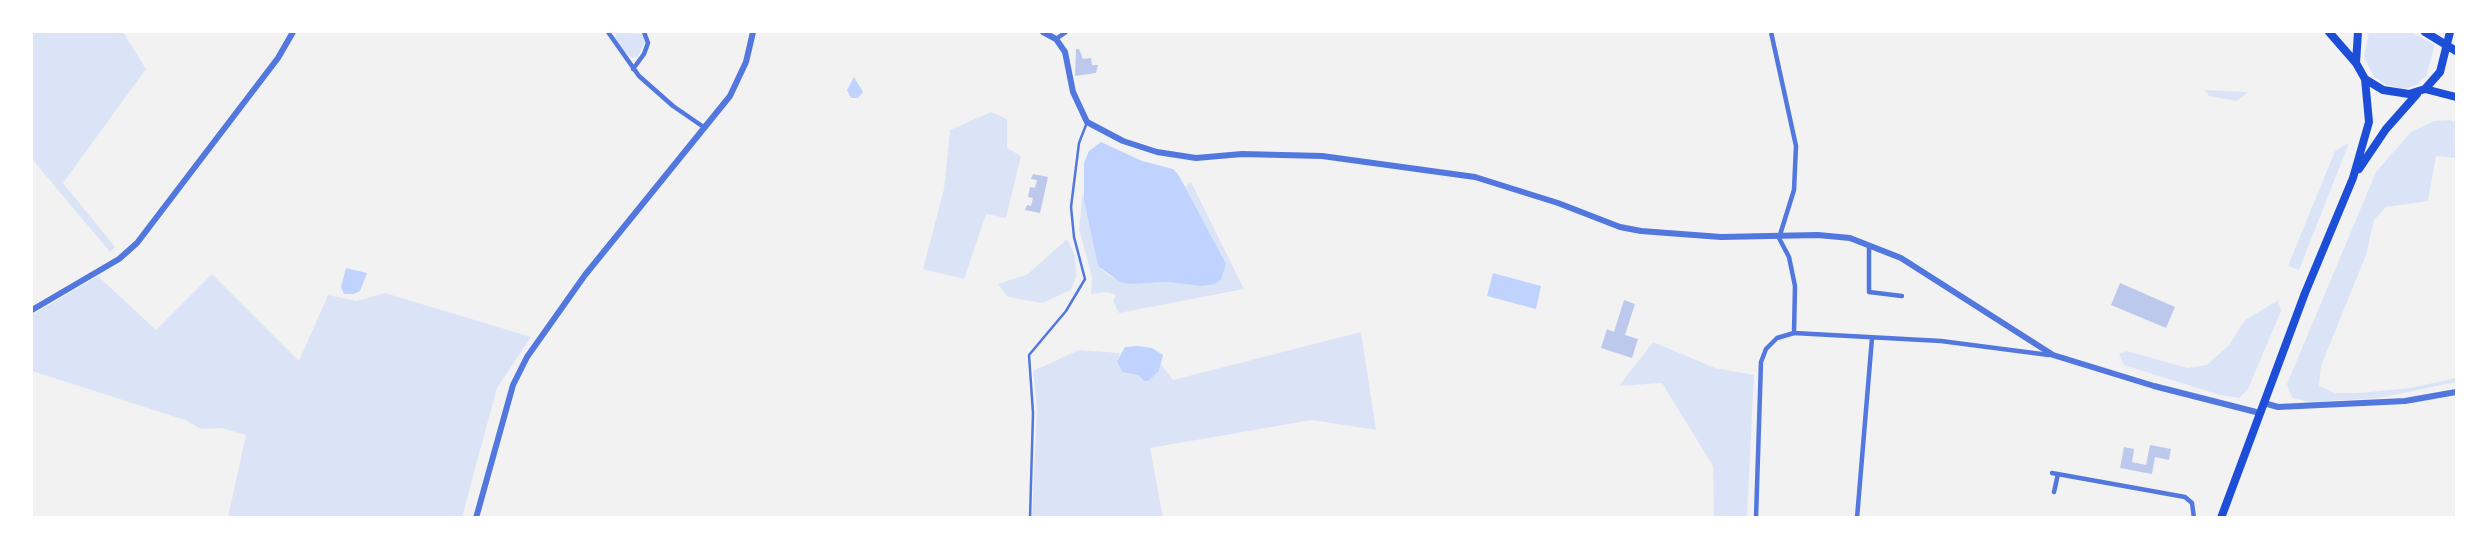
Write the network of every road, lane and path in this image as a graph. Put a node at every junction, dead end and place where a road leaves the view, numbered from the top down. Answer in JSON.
{"nodes":[{"id":1,"x":293,"y":32,"type":"edge"},
{"id":2,"x":608,"y":32,"type":"edge"},
{"id":3,"x":644,"y":32,"type":"edge"},
{"id":4,"x":754,"y":32,"type":"edge"},
{"id":5,"x":1043,"y":32,"type":"edge"},
{"id":6,"x":1066,"y":32,"type":"edge"},
{"id":7,"x":1771,"y":32,"type":"edge"},
{"id":8,"x":2329,"y":32,"type":"edge"},
{"id":9,"x":2358,"y":32,"type":"edge"},
{"id":10,"x":2425,"y":32,"type":"edge"},
{"id":11,"x":2454,"y":32,"type":"edge"},
{"id":12,"x":1056,"y":39,"type":"junction"},
{"id":13,"x":2456,"y":51,"type":"edge"},
{"id":14,"x":2356,"y":64,"type":"junction"},
{"id":15,"x":633,"y":69,"type":"junction"},
{"id":16,"x":2365,"y":79,"type":"junction"},
{"id":17,"x":2421,"y":91,"type":"junction"},
{"id":18,"x":2456,"y":97,"type":"edge"},
{"id":19,"x":1087,"y":121,"type":"junction"},
{"id":20,"x":705,"y":129,"type":"junction"},
{"id":21,"x":2353,"y":178,"type":"junction"},
{"id":22,"x":1779,"y":238,"type":"junction"},
{"id":23,"x":1869,"y":246,"type":"junction"},
{"id":24,"x":1902,"y":296,"type":"dead end"},
{"id":25,"x":32,"y":310,"type":"edge"},
{"id":26,"x":1794,"y":333,"type":"junction"},
{"id":27,"x":1872,"y":338,"type":"junction"},
{"id":28,"x":2053,"y":355,"type":"junction"},
{"id":29,"x":2456,"y":392,"type":"edge"},
{"id":30,"x":2264,"y":403,"type":"junction"},
{"id":31,"x":2260,"y":414,"type":"junction"},
{"id":32,"x":2054,"y":492,"type":"dead end"},
{"id":33,"x":476,"y":517,"type":"edge"},
{"id":34,"x":1030,"y":517,"type":"edge"},
{"id":35,"x":1756,"y":517,"type":"edge"},
{"id":36,"x":1857,"y":517,"type":"edge"},
{"id":37,"x":2194,"y":517,"type":"edge"},
{"id":38,"x":2221,"y":517,"type":"edge"}],
"edges":[{"from":1,"to":25,"type":"street"},
{"from":2,"to":15,"type":"street"},
{"from":3,"to":15,"type":"street"},
{"from":4,"to":20,"type":"street"},
{"from":5,"to":12,"type":"street"},
{"from":6,"to":12,"type":"street"},
{"from":7,"to":22,"type":"street"},
{"from":8,"to":14,"type":"highway"},
{"from":9,"to":14,"type":"highway"},
{"from":10,"to":13,"type":"highway"},
{"from":11,"to":17,"type":"highway"},
{"from":12,"to":19,"type":"street"},
{"from":14,"to":16,"type":"highway"},
{"from":15,"to":20,"type":"street"},
{"from":16,"to":17,"type":"highway"},
{"from":16,"to":21,"type":"highway"},
{"from":17,"to":18,"type":"highway"},
{"from":17,"to":21,"type":"highway"},
{"from":19,"to":22,"type":"street"},
{"from":19,"to":34,"type":"lane"},
{"from":20,"to":33,"type":"street"},
{"from":21,"to":30,"type":"highway"},
{"from":22,"to":23,"type":"street"},
{"from":22,"to":26,"type":"street"},
{"from":23,"to":24,"type":"street"},
{"from":23,"to":28,"type":"street"},
{"from":26,"to":27,"type":"street"},
{"from":26,"to":35,"type":"street"},
{"from":27,"to":28,"type":"street"},
{"from":27,"to":36,"type":"street"},
{"from":28,"to":31,"type":"street"},
{"from":29,"to":30,"type":"street"},
{"from":30,"to":31,"type":"highway"},
{"from":31,"to":38,"type":"highway"},
{"from":32,"to":37,"type":"street"}]}
